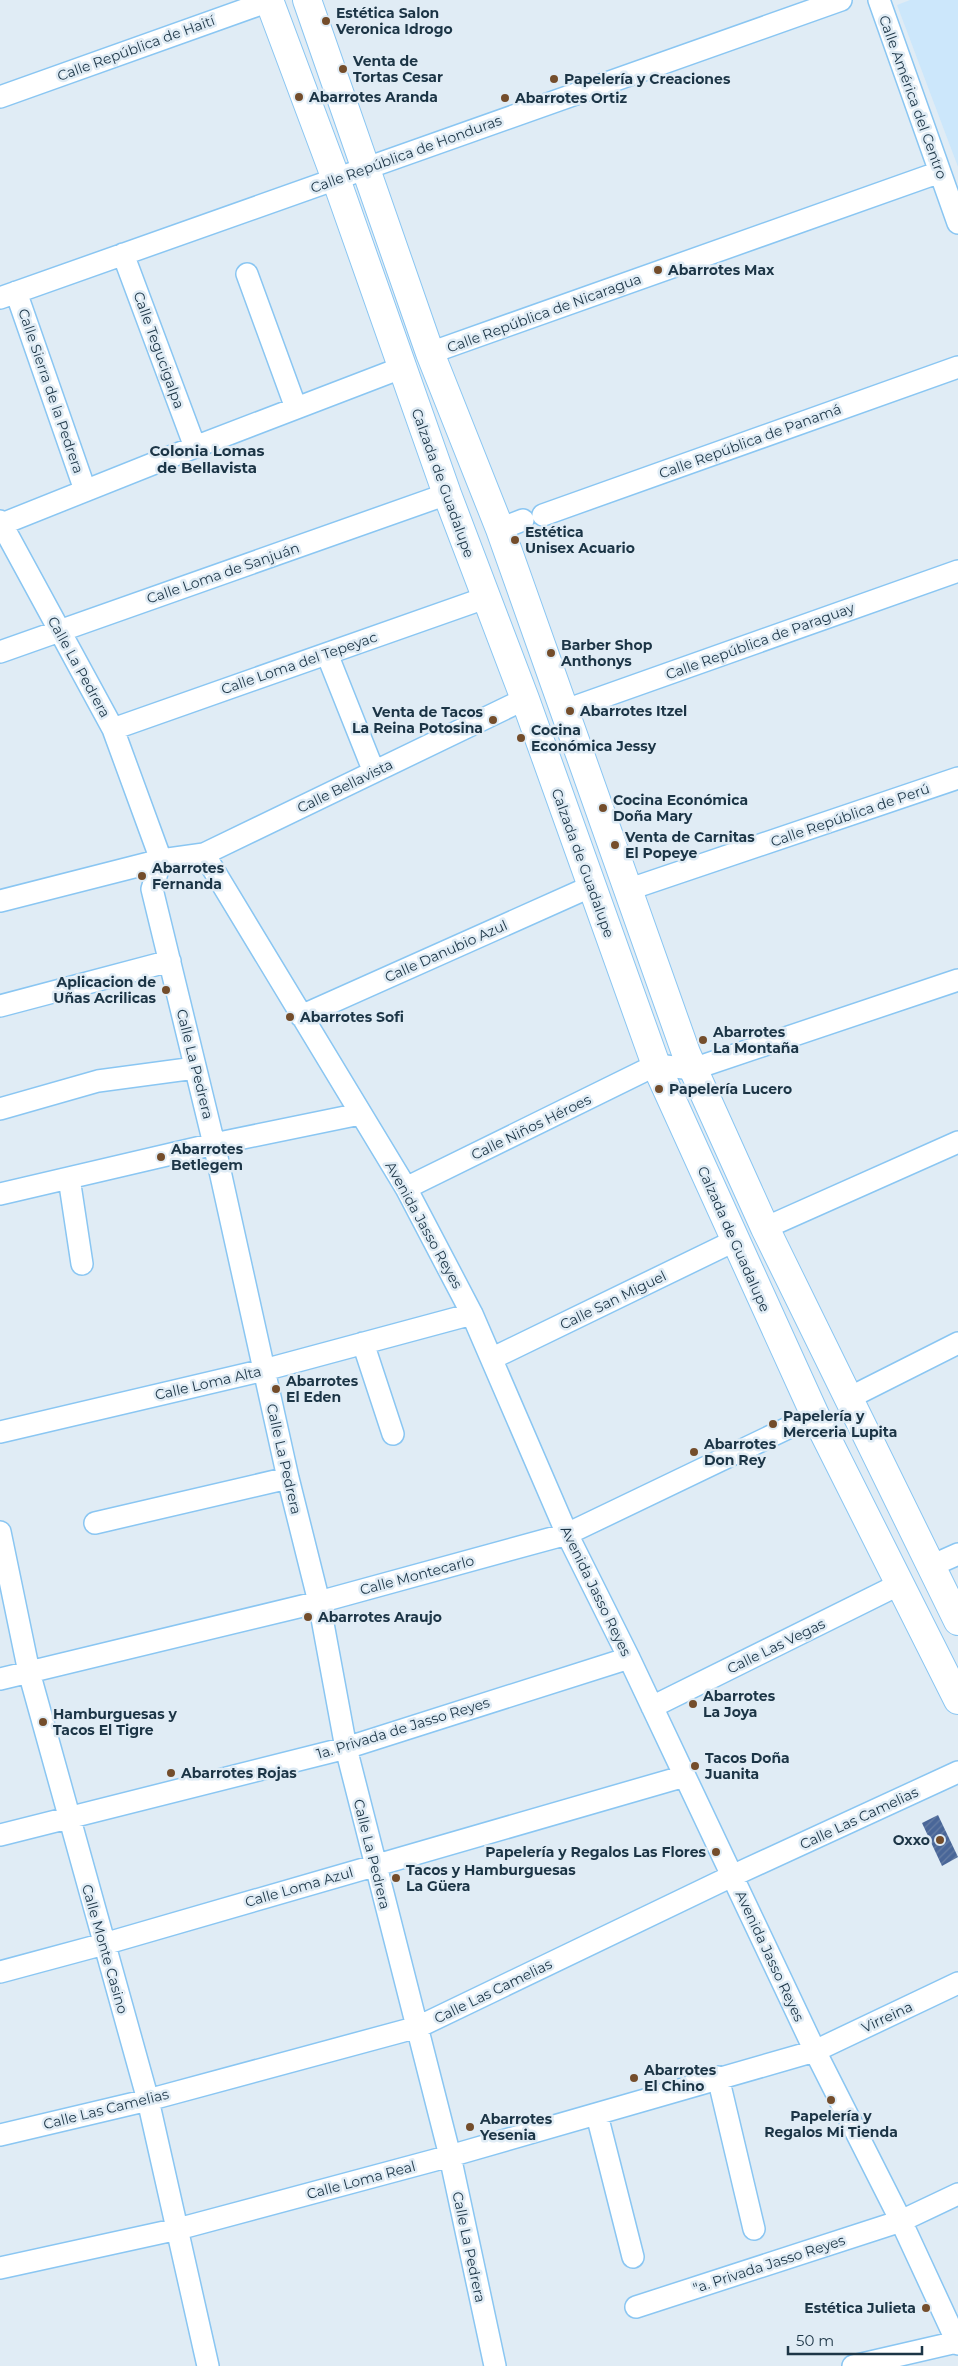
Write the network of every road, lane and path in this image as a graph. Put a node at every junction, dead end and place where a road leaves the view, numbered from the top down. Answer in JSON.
{"nodes":[{"id":1,"x":270,"y":0,"type":"edge"},
{"id":2,"x":307,"y":0,"type":"edge"},
{"id":3,"x":841,"y":0,"type":"edge"},
{"id":4,"x":879,"y":0,"type":"edge"},
{"id":5,"x":0,"y":97,"type":"edge"},
{"id":6,"x":366,"y":168,"type":"junction"},
{"id":7,"x":940,"y":172,"type":"junction"},
{"id":8,"x":336,"y":179,"type":"junction"},
{"id":9,"x":958,"y":223,"type":"edge"},
{"id":10,"x":123,"y":254,"type":"junction"},
{"id":11,"x":247,"y":274,"type":"dead end"},
{"id":12,"x":8,"y":295,"type":"edge"},
{"id":13,"x":430,"y":353,"type":"junction"},
{"id":14,"x":958,"y":367,"type":"edge"},
{"id":15,"x":402,"y":368,"type":"junction"},
{"id":16,"x":296,"y":408,"type":"junction"},
{"id":17,"x":195,"y":446,"type":"junction"},
{"id":18,"x":85,"y":490,"type":"junction"},
{"id":19,"x":447,"y":494,"type":"junction"},
{"id":20,"x":522,"y":521,"type":"junction"},
{"id":21,"x":1,"y":522,"type":"edge"},
{"id":22,"x":958,"y":571,"type":"edge"},
{"id":23,"x":486,"y":598,"type":"junction"},
{"id":24,"x":59,"y":631,"type":"junction"},
{"id":25,"x":0,"y":652,"type":"edge"},
{"id":26,"x":327,"y":654,"type":"junction"},
{"id":27,"x":525,"y":699,"type":"junction"},
{"id":28,"x":563,"y":711,"type":"junction"},
{"id":29,"x":113,"y":729,"type":"junction"},
{"id":30,"x":374,"y":772,"type":"junction"},
{"id":31,"x":958,"y":778,"type":"edge"},
{"id":32,"x":204,"y":854,"type":"junction"},
{"id":33,"x":161,"y":860,"type":"junction"},
{"id":34,"x":592,"y":886,"type":"junction"},
{"id":35,"x":627,"y":890,"type":"junction"},
{"id":36,"x":0,"y":901,"type":"edge"},
{"id":37,"x":170,"y":961,"type":"junction"},
{"id":38,"x":958,"y":980,"type":"edge"},
{"id":39,"x":0,"y":1006,"type":"edge"},
{"id":40,"x":301,"y":1016,"type":"junction"},
{"id":41,"x":656,"y":1065,"type":"junction"},
{"id":42,"x":195,"y":1068,"type":"junction"},
{"id":43,"x":693,"y":1069,"type":"junction"},
{"id":44,"x":0,"y":1110,"type":"edge"},
{"id":45,"x":360,"y":1114,"type":"junction"},
{"id":46,"x":958,"y":1142,"type":"edge"},
{"id":47,"x":214,"y":1144,"type":"junction"},
{"id":48,"x":69,"y":1178,"type":"junction"},
{"id":49,"x":406,"y":1188,"type":"junction"},
{"id":50,"x":0,"y":1194,"type":"edge"},
{"id":51,"x":765,"y":1228,"type":"junction"},
{"id":52,"x":734,"y":1241,"type":"junction"},
{"id":53,"x":82,"y":1264,"type":"dead end"},
{"id":54,"x":472,"y":1314,"type":"junction"},
{"id":55,"x":363,"y":1343,"type":"junction"},
{"id":56,"x":958,"y":1343,"type":"edge"},
{"id":57,"x":493,"y":1358,"type":"junction"},
{"id":58,"x":264,"y":1370,"type":"junction"},
{"id":59,"x":847,"y":1399,"type":"junction"},
{"id":60,"x":815,"y":1415,"type":"junction"},
{"id":61,"x":0,"y":1432,"type":"edge"},
{"id":62,"x":393,"y":1434,"type":"dead end"},
{"id":63,"x":288,"y":1478,"type":"junction"},
{"id":64,"x":95,"y":1523,"type":"dead end"},
{"id":65,"x":0,"y":1532,"type":"edge"},
{"id":66,"x":567,"y":1534,"type":"junction"},
{"id":67,"x":958,"y":1554,"type":"edge"},
{"id":68,"x":2,"y":1555,"type":"edge"},
{"id":69,"x":931,"y":1566,"type":"junction"},
{"id":70,"x":900,"y":1584,"type":"junction"},
{"id":71,"x":319,"y":1602,"type":"junction"},
{"id":72,"x":958,"y":1621,"type":"edge"},
{"id":73,"x":629,"y":1658,"type":"junction"},
{"id":74,"x":30,"y":1672,"type":"junction"},
{"id":75,"x":0,"y":1679,"type":"edge"},
{"id":76,"x":958,"y":1700,"type":"edge"},
{"id":77,"x":652,"y":1707,"type":"junction"},
{"id":78,"x":346,"y":1748,"type":"junction"},
{"id":79,"x":958,"y":1772,"type":"edge"},
{"id":80,"x":685,"y":1776,"type":"junction"},
{"id":81,"x":68,"y":1817,"type":"junction"},
{"id":82,"x":0,"y":1835,"type":"edge"},
{"id":83,"x":375,"y":1865,"type":"junction"},
{"id":84,"x":732,"y":1876,"type":"junction"},
{"id":85,"x":104,"y":1944,"type":"junction"},
{"id":86,"x":0,"y":1972,"type":"edge"},
{"id":87,"x":958,"y":1983,"type":"edge"},
{"id":88,"x":418,"y":2027,"type":"junction"},
{"id":89,"x":815,"y":2050,"type":"junction"},
{"id":90,"x":718,"y":2077,"type":"junction"},
{"id":91,"x":148,"y":2100,"type":"junction"},
{"id":92,"x":596,"y":2115,"type":"junction"},
{"id":93,"x":0,"y":2135,"type":"edge"},
{"id":94,"x":450,"y":2156,"type":"junction"},
{"id":95,"x":958,"y":2194,"type":"edge"},
{"id":96,"x":901,"y":2221,"type":"junction"},
{"id":97,"x":754,"y":2228,"type":"dead end"},
{"id":98,"x":178,"y":2229,"type":"junction"},
{"id":99,"x":633,"y":2257,"type":"dead end"},
{"id":100,"x":0,"y":2268,"type":"edge"},
{"id":101,"x":636,"y":2307,"type":"dead end"},
{"id":102,"x":958,"y":2343,"type":"edge"},
{"id":103,"x":208,"y":2366,"type":"edge"},
{"id":104,"x":495,"y":2366,"type":"edge"},
{"id":105,"x":853,"y":2366,"type":"edge"}],
"edges":[{"from":1,"to":5,"type":"street","name":"Calle República de Haití"},
{"from":1,"to":8,"type":"main road","name":"Calzada de Guadalupe"},
{"from":2,"to":6,"type":"main road"},
{"from":3,"to":6,"type":"street","name":"Calle República de Honduras"},
{"from":4,"to":7,"type":"street","name":"Calle América del Centro"},
{"from":6,"to":8,"type":"street","name":"Calle República de Honduras"},
{"from":6,"to":13,"type":"main road"},
{"from":7,"to":9,"type":"street","name":"Calle América del Centro"},
{"from":7,"to":13,"type":"street","name":"Calle República de Nicaragua"},
{"from":8,"to":10,"type":"street","name":"Calle República de Honduras"},
{"from":8,"to":15,"type":"main road","name":"Calzada de Guadalupe"},
{"from":10,"to":12,"type":"street","name":"Calle República de Honduras"},
{"from":10,"to":17,"type":"street","name":"Calle Tegucigalpa"},
{"from":11,"to":16,"type":"street"},
{"from":12,"to":18,"type":"street","name":"Calle Sierra de la Pedrera"},
{"from":13,"to":20,"type":"main road"},
{"from":14,"to":20,"type":"street","name":"Calle República de Panamá"},
{"from":15,"to":16,"type":"street"},
{"from":15,"to":19,"type":"main road","name":"Calzada de Guadalupe"},
{"from":16,"to":17,"type":"street"},
{"from":17,"to":18,"type":"street"},
{"from":18,"to":21,"type":"street"},
{"from":19,"to":23,"type":"main road","name":"Calzada de Guadalupe"},
{"from":19,"to":24,"type":"street","name":"Calle Loma de Sanjuán"},
{"from":20,"to":28,"type":"main road"},
{"from":21,"to":24,"type":"street","name":"Calle La Pedrera"},
{"from":22,"to":28,"type":"street","name":"Calle República de Paraguay"},
{"from":23,"to":26,"type":"street","name":"Calle Loma del Tepeyac"},
{"from":23,"to":27,"type":"main road","name":"Calzada de Guadalupe"},
{"from":24,"to":25,"type":"street","name":"Calle Loma de Sanjuán"},
{"from":24,"to":29,"type":"street","name":"Calle La Pedrera"},
{"from":26,"to":29,"type":"street","name":"Calle Loma del Tepeyac"},
{"from":26,"to":30,"type":"street"},
{"from":27,"to":30,"type":"street","name":"Calle Bellavista"},
{"from":27,"to":34,"type":"main road","name":"Calzada de Guadalupe"},
{"from":28,"to":35,"type":"main road"},
{"from":29,"to":33,"type":"street","name":"Calle La Pedrera"},
{"from":30,"to":32,"type":"street","name":"Calle Bellavista"},
{"from":31,"to":35,"type":"street","name":"Calle República de Perú"},
{"from":32,"to":33,"type":"street","name":"Calle Bellavista"},
{"from":32,"to":40,"type":"street","name":"Avenida Jasso Reyes"},
{"from":33,"to":36,"type":"street"},
{"from":33,"to":37,"type":"street","name":"Calle La Pedrera"},
{"from":34,"to":40,"type":"street","name":"Calle Danubio Azul"},
{"from":34,"to":41,"type":"main road","name":"Calzada de Guadalupe"},
{"from":35,"to":43,"type":"main road"},
{"from":37,"to":39,"type":"street"},
{"from":37,"to":42,"type":"street","name":"Calle La Pedrera"},
{"from":38,"to":43,"type":"street"},
{"from":40,"to":45,"type":"street","name":"Avenida Jasso Reyes"},
{"from":41,"to":43,"type":"street"},
{"from":41,"to":49,"type":"street","name":"Calle Niños Héroes"},
{"from":41,"to":52,"type":"main road","name":"Calzada de Guadalupe"},
{"from":42,"to":44,"type":"street"},
{"from":42,"to":47,"type":"street","name":"Calle La Pedrera"},
{"from":43,"to":51,"type":"main road"},
{"from":45,"to":47,"type":"street"},
{"from":45,"to":49,"type":"street","name":"Avenida Jasso Reyes"},
{"from":46,"to":51,"type":"street"},
{"from":47,"to":48,"type":"street"},
{"from":47,"to":58,"type":"street","name":"Calle La Pedrera"},
{"from":48,"to":50,"type":"street"},
{"from":48,"to":53,"type":"street"},
{"from":49,"to":54,"type":"street","name":"Avenida Jasso Reyes"},
{"from":51,"to":59,"type":"main road"},
{"from":52,"to":57,"type":"street","name":"Calle San Miguel"},
{"from":52,"to":60,"type":"main road","name":"Calzada de Guadalupe"},
{"from":54,"to":55,"type":"street","name":"Calle Loma Alta"},
{"from":54,"to":57,"type":"street","name":"Avenida Jasso Reyes"},
{"from":55,"to":58,"type":"street","name":"Calle Loma Alta"},
{"from":55,"to":62,"type":"street"},
{"from":56,"to":59,"type":"street"},
{"from":57,"to":66,"type":"street","name":"Avenida Jasso Reyes"},
{"from":58,"to":61,"type":"street","name":"Calle Loma Alta"},
{"from":58,"to":63,"type":"street","name":"Calle La Pedrera"},
{"from":59,"to":69,"type":"main road"},
{"from":60,"to":66,"type":"street","name":"Calle Montecarlo"},
{"from":60,"to":70,"type":"main road","name":"Calzada de Guadalupe"},
{"from":63,"to":64,"type":"street"},
{"from":63,"to":71,"type":"street","name":"Calle La Pedrera"},
{"from":65,"to":68,"type":"street","name":"Calle Monte Casino"},
{"from":66,"to":71,"type":"street","name":"Calle Montecarlo"},
{"from":66,"to":73,"type":"street","name":"Avenida Jasso Reyes"},
{"from":67,"to":69,"type":"street"},
{"from":68,"to":74,"type":"street","name":"Calle Monte Casino"},
{"from":69,"to":72,"type":"main road"},
{"from":70,"to":76,"type":"main road","name":"Calzada de Guadalupe"},
{"from":70,"to":77,"type":"street","name":"Calle Las Vegas"},
{"from":71,"to":74,"type":"street","name":"Calle Montecarlo"},
{"from":71,"to":78,"type":"street","name":"Calle La Pedrera"},
{"from":73,"to":77,"type":"street","name":"Avenida Jasso Reyes"},
{"from":73,"to":78,"type":"street","name":"1a. Privada de Jasso Reyes"},
{"from":74,"to":75,"type":"street","name":"Calle Montecarlo"},
{"from":74,"to":81,"type":"street","name":"Calle Monte Casino"},
{"from":77,"to":80,"type":"street","name":"Avenida Jasso Reyes"},
{"from":78,"to":81,"type":"street","name":"1a. Privada de Jasso Reyes"},
{"from":78,"to":83,"type":"street","name":"Calle La Pedrera"},
{"from":79,"to":84,"type":"street","name":"Calle Las Camelias"},
{"from":80,"to":83,"type":"street","name":"Calle Loma Azul"},
{"from":80,"to":84,"type":"street","name":"Avenida Jasso Reyes"},
{"from":81,"to":82,"type":"street","name":"1a. Privada de Jasso Reyes"},
{"from":81,"to":85,"type":"street","name":"Calle Monte Casino"},
{"from":83,"to":85,"type":"street","name":"Calle Loma Azul"},
{"from":83,"to":88,"type":"street","name":"Calle La Pedrera"},
{"from":84,"to":88,"type":"street","name":"Calle Las Camelias"},
{"from":84,"to":89,"type":"street","name":"Avenida Jasso Reyes"},
{"from":85,"to":86,"type":"street","name":"Calle Loma Azul"},
{"from":85,"to":91,"type":"street","name":"Calle Monte Casino"},
{"from":87,"to":89,"type":"street","name":"Virreina"},
{"from":88,"to":91,"type":"street","name":"Calle Las Camelias"},
{"from":88,"to":94,"type":"street","name":"Calle La Pedrera"},
{"from":89,"to":90,"type":"street","name":"Calle Loma Real"},
{"from":89,"to":96,"type":"street","name":"Avenida Jasso Reyes"},
{"from":90,"to":92,"type":"street","name":"Calle Loma Real"},
{"from":90,"to":97,"type":"street"},
{"from":91,"to":93,"type":"street","name":"Calle Las Camelias"},
{"from":91,"to":98,"type":"street","name":"Calle Monte Casino"},
{"from":92,"to":94,"type":"street","name":"Calle Loma Real"},
{"from":92,"to":99,"type":"street"},
{"from":94,"to":98,"type":"street","name":"Calle Loma Real"},
{"from":94,"to":104,"type":"street","name":"Calle La Pedrera"},
{"from":95,"to":96,"type":"street","name":"\"a. Privada Jasso Reyes"},
{"from":96,"to":101,"type":"street","name":"\"a. Privada Jasso Reyes"},
{"from":96,"to":102,"type":"street","name":"Avenida Jasso Reyes"},
{"from":98,"to":100,"type":"street","name":"Calle Loma Real"},
{"from":98,"to":103,"type":"street","name":"Calle Monte Casino"},
{"from":102,"to":105,"type":"street"}]}
